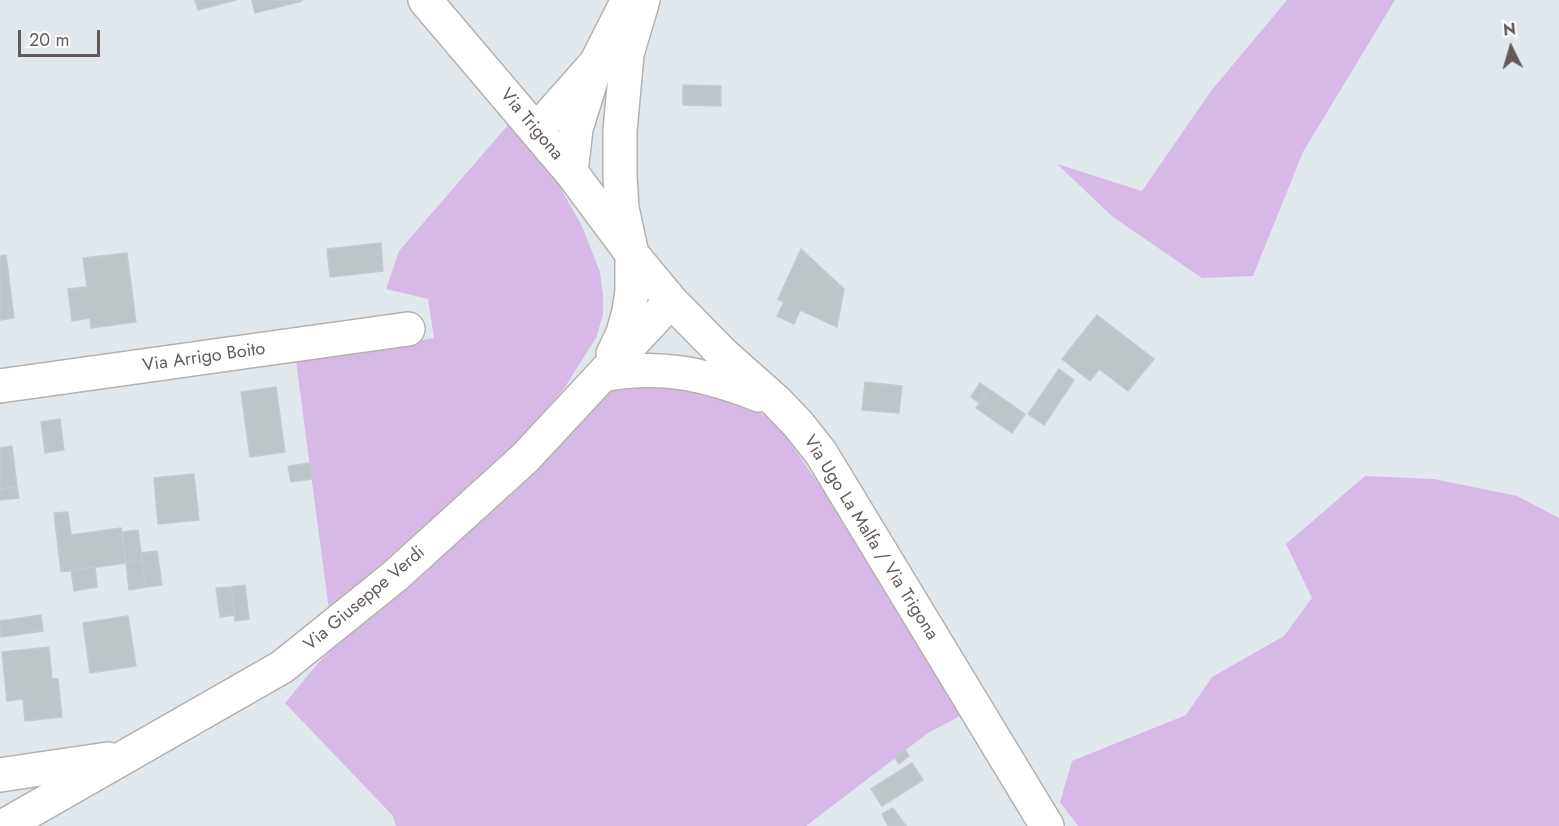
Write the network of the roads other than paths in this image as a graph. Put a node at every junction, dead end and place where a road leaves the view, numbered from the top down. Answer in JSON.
{"nodes":[{"id":1,"x":425,"y":0,"type":"edge"},
{"id":2,"x":628,"y":0,"type":"edge"},
{"id":3,"x":643,"y":0,"type":"edge"},
{"id":4,"x":596,"y":63,"type":"junction"},
{"id":5,"x":536,"y":131,"type":"junction"},
{"id":6,"x":620,"y":131,"type":"junction"},
{"id":7,"x":571,"y":172,"type":"junction"},
{"id":8,"x":632,"y":254,"type":"junction"},
{"id":9,"x":671,"y":301,"type":"junction"},
{"id":10,"x":408,"y":329,"type":"dead end"},
{"id":11,"x":603,"y":375,"type":"junction"},
{"id":12,"x":0,"y":386,"type":"edge"},
{"id":13,"x":776,"y":401,"type":"junction"},
{"id":14,"x":0,"y":775,"type":"edge"},
{"id":15,"x":58,"y":780,"type":"junction"},
{"id":16,"x":4,"y":826,"type":"edge"},
{"id":17,"x":1047,"y":826,"type":"edge"}],
"edges":[{"from":1,"to":5,"type":"street","name":"Via Trigona"},
{"from":2,"to":4,"type":"street"},
{"from":3,"to":6,"type":"street"},
{"from":4,"to":5,"type":"street"},
{"from":4,"to":7,"type":"street"},
{"from":5,"to":7,"type":"street","name":"Via Trigona"},
{"from":6,"to":7,"type":"street"},
{"from":6,"to":8,"type":"street"},
{"from":7,"to":8,"type":"street","name":"Via Trigona"},
{"from":8,"to":9,"type":"street","name":"Via Ugo La Malfa / Via Trigona"},
{"from":8,"to":11,"type":"street"},
{"from":9,"to":11,"type":"street","name":"Via Giuseppe Verdi"},
{"from":9,"to":13,"type":"street","name":"Via Ugo La Malfa / Via Trigona"},
{"from":10,"to":12,"type":"street","name":"Via Arrigo Boito"},
{"from":11,"to":13,"type":"street"},
{"from":11,"to":15,"type":"street","name":"Via Giuseppe Verdi"},
{"from":13,"to":17,"type":"street","name":"Via Ugo La Malfa / Via Trigona"},
{"from":14,"to":15,"type":"street"},
{"from":15,"to":16,"type":"street"}]}
